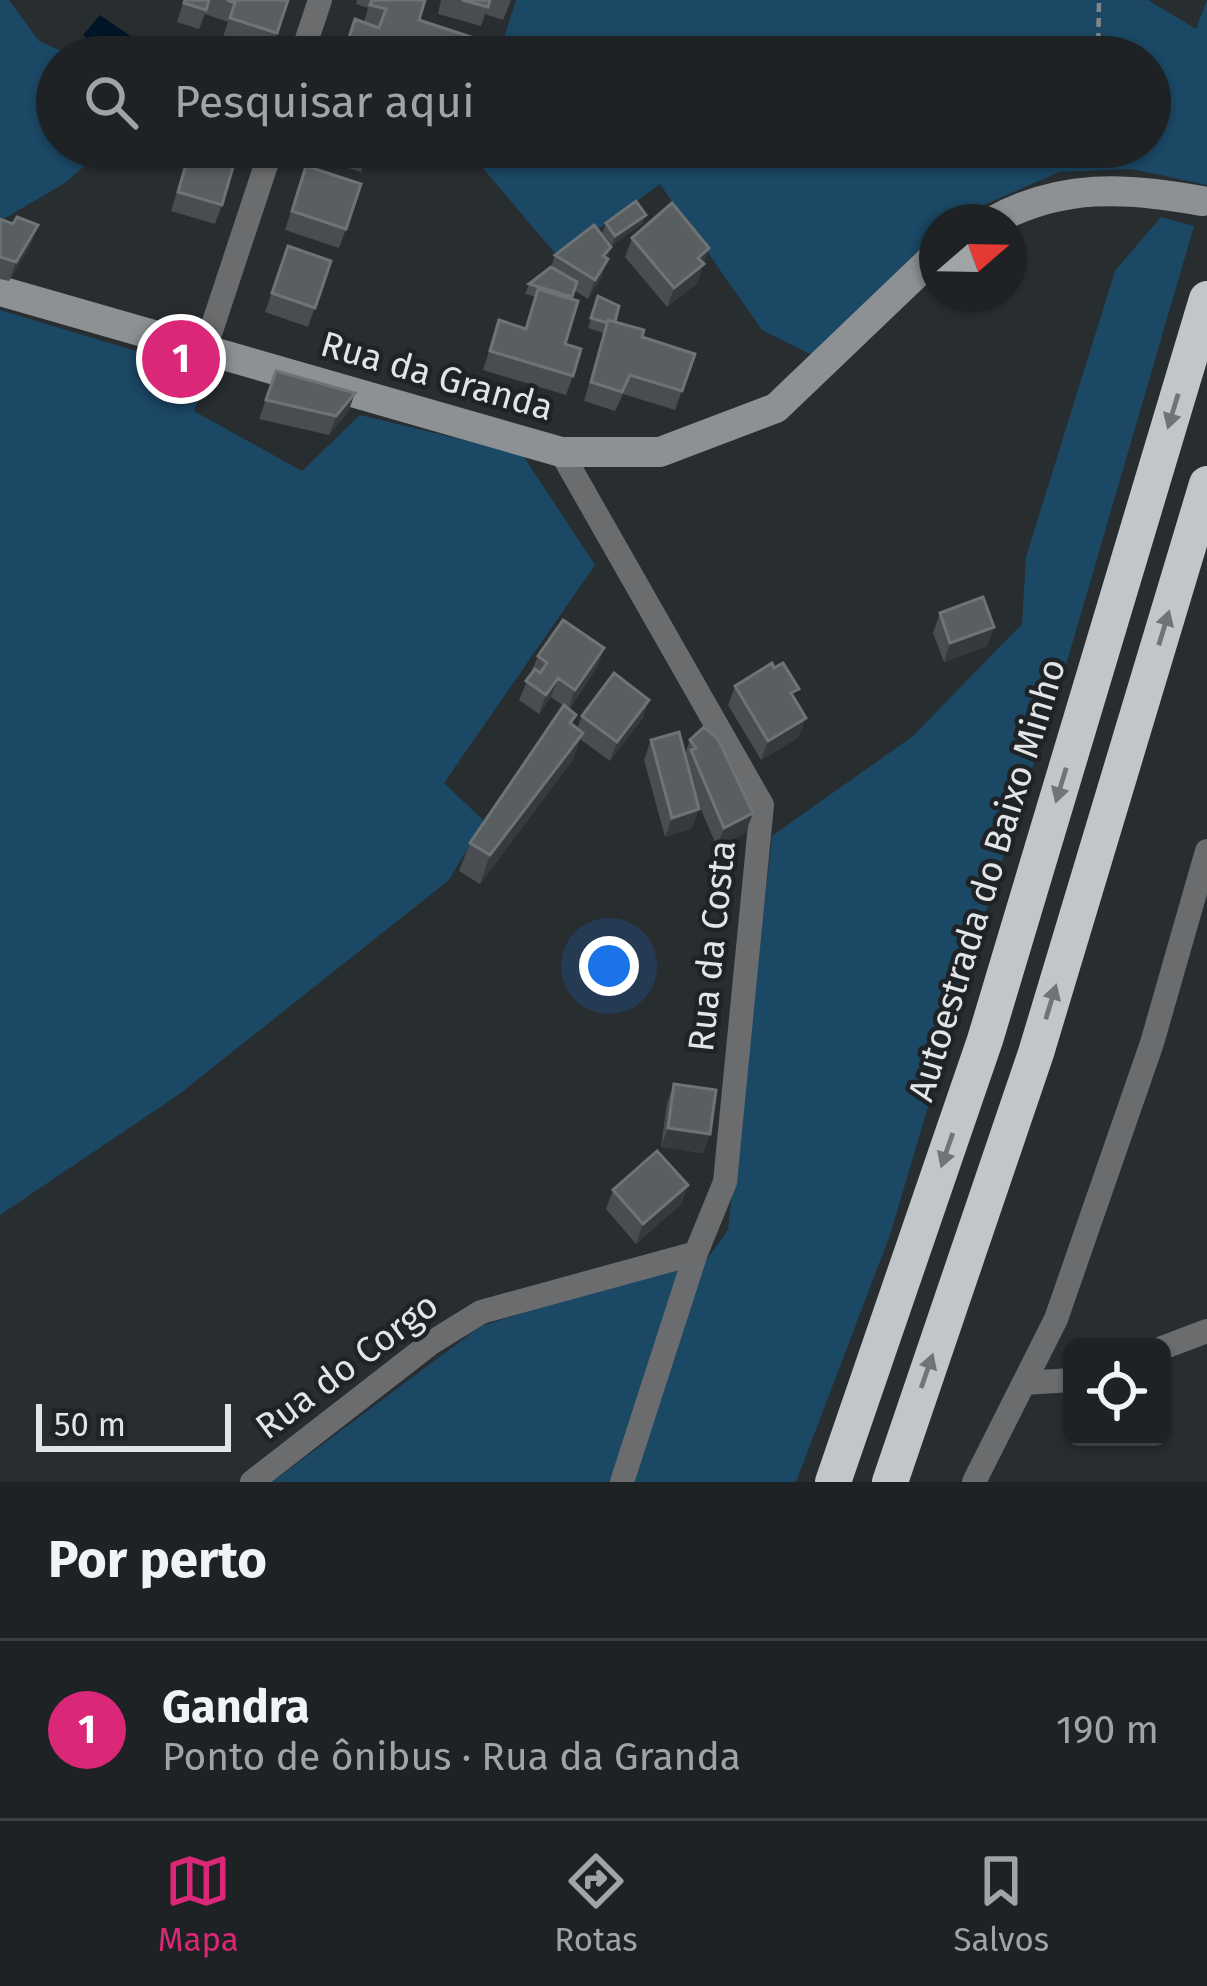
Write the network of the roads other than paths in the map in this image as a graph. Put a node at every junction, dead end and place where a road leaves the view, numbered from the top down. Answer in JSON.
{"nodes":[{"id":1,"x":320,"y":0,"type":"edge"},
{"id":2,"x":309,"y":36,"type":"edge"},
{"id":3,"x":265,"y":168,"type":"edge"},
{"id":4,"x":1202,"y":201,"type":"dead end"},
{"id":5,"x":1023,"y":204,"type":"edge"},
{"id":6,"x":919,"y":271,"type":"edge"},
{"id":7,"x":0,"y":291,"type":"edge"},
{"id":8,"x":1207,"y":299,"type":"edge"},
{"id":9,"x":205,"y":349,"type":"junction"},
{"id":10,"x":561,"y":452,"type":"junction"},
{"id":11,"x":1207,"y":484,"type":"edge"},
{"id":12,"x":1207,"y":851,"type":"edge"},
{"id":13,"x":695,"y":1253,"type":"junction"},
{"id":14,"x":1207,"y":1331,"type":"edge"},
{"id":15,"x":1171,"y":1345,"type":"edge"},
{"id":16,"x":1063,"y":1380,"type":"edge"},
{"id":17,"x":1024,"y":1382,"type":"junction"},
{"id":18,"x":252,"y":1482,"type":"edge"},
{"id":19,"x":622,"y":1482,"type":"edge"},
{"id":20,"x":833,"y":1482,"type":"edge"},
{"id":21,"x":890,"y":1482,"type":"edge"},
{"id":22,"x":974,"y":1482,"type":"edge"}],
"edges":[{"from":1,"to":2,"type":"street"},
{"from":3,"to":9,"type":"street"},
{"from":4,"to":5,"type":"street"},
{"from":6,"to":10,"type":"street","name":"Rua da Granda"},
{"from":7,"to":9,"type":"street","name":"Rua da Granda"},
{"from":8,"to":20,"type":"highway","name":"Autoestrada do Baixo Minho","one_way":true},
{"from":9,"to":10,"type":"street","name":"Rua da Granda"},
{"from":10,"to":13,"type":"street","name":"Rua da Costa"},
{"from":21,"to":11,"type":"highway","one_way":true},
{"from":12,"to":17,"type":"street"},
{"from":13,"to":18,"type":"street","name":"Rua do Corgo"},
{"from":13,"to":19,"type":"street","name":"Rua da Costa"},
{"from":14,"to":15,"type":"street"},
{"from":16,"to":17,"type":"street"},
{"from":17,"to":22,"type":"street"}]}
